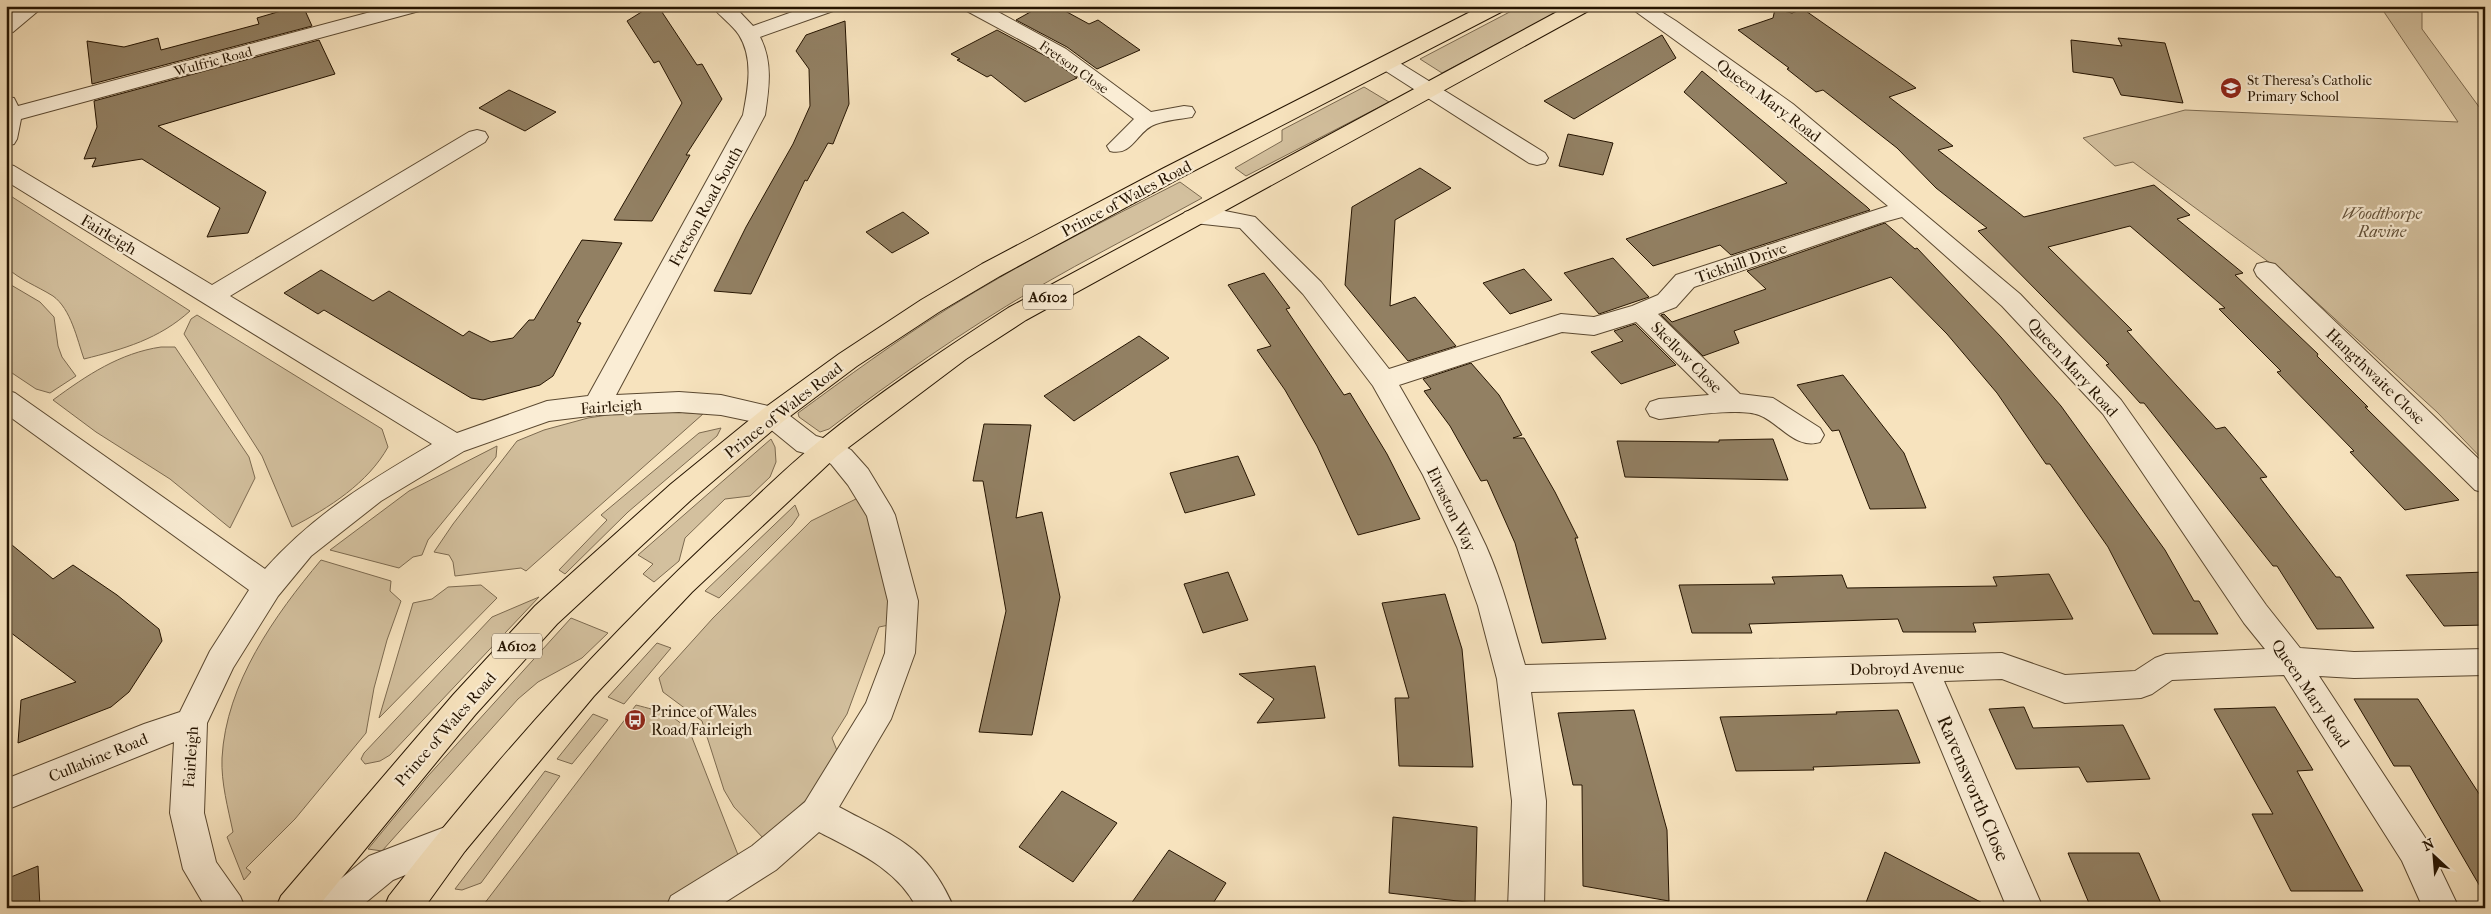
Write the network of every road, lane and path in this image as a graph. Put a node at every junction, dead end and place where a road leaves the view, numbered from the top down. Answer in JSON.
{"nodes":[{"id":1,"x":34,"y":6,"type":"edge"},
{"id":2,"x":416,"y":6,"type":"edge"},
{"id":3,"x":722,"y":6,"type":"edge"},
{"id":4,"x":830,"y":6,"type":"edge"},
{"id":5,"x":972,"y":6,"type":"edge"},
{"id":6,"x":1498,"y":6,"type":"edge"},
{"id":7,"x":1583,"y":6,"type":"edge"},
{"id":8,"x":1638,"y":6,"type":"edge"},
{"id":9,"x":356,"y":14,"type":"edge"},
{"id":10,"x":6,"y":28,"type":"edge"},
{"id":11,"x":749,"y":34,"type":"junction"},
{"id":12,"x":1388,"y":64,"type":"junction"},
{"id":13,"x":1430,"y":90,"type":"junction"},
{"id":14,"x":9,"y":109,"type":"edge"},
{"id":15,"x":1184,"y":112,"type":"dead end"},
{"id":16,"x":1146,"y":119,"type":"junction"},
{"id":17,"x":477,"y":137,"type":"dead end"},
{"id":18,"x":6,"y":139,"type":"edge"},
{"id":19,"x":1118,"y":146,"type":"dead end"},
{"id":20,"x":1537,"y":158,"type":"dead end"},
{"id":21,"x":6,"y":172,"type":"edge"},
{"id":22,"x":1906,"y":209,"type":"junction"},
{"id":23,"x":1193,"y":217,"type":"junction"},
{"id":24,"x":2266,"y":270,"type":"dead end"},
{"id":25,"x":212,"y":296,"type":"junction"},
{"id":26,"x":1641,"y":312,"type":"junction"},
{"id":27,"x":1383,"y":380,"type":"junction"},
{"id":28,"x":1732,"y":403,"type":"junction"},
{"id":29,"x":597,"y":405,"type":"junction"},
{"id":30,"x":1659,"y":409,"type":"dead end"},
{"id":31,"x":11,"y":410,"type":"edge"},
{"id":32,"x":772,"y":416,"type":"junction"},
{"id":33,"x":1810,"y":435,"type":"dead end"},
{"id":34,"x":454,"y":444,"type":"junction"},
{"id":35,"x":827,"y":449,"type":"junction"},
{"id":36,"x":2485,"y":482,"type":"edge"},
{"id":37,"x":267,"y":587,"type":"junction"},
{"id":38,"x":2292,"y":661,"type":"junction"},
{"id":39,"x":2485,"y":662,"type":"edge"},
{"id":40,"x":1923,"y":668,"type":"junction"},
{"id":41,"x":1513,"y":680,"type":"junction"},
{"id":42,"x":191,"y":723,"type":"junction"},
{"id":43,"x":6,"y":795,"type":"edge"},
{"id":44,"x":818,"y":813,"type":"junction"},
{"id":45,"x":453,"y":840,"type":"junction"},
{"id":46,"x":227,"y":908,"type":"edge"},
{"id":47,"x":294,"y":908,"type":"edge"},
{"id":48,"x":332,"y":908,"type":"edge"},
{"id":49,"x":402,"y":908,"type":"edge"},
{"id":50,"x":684,"y":908,"type":"edge"},
{"id":51,"x":936,"y":908,"type":"edge"},
{"id":52,"x":1526,"y":908,"type":"edge"},
{"id":53,"x":2025,"y":908,"type":"edge"},
{"id":54,"x":2441,"y":908,"type":"edge"}],
"edges":[{"from":1,"to":10,"type":"street"},
{"from":2,"to":9,"type":"street","name":"Wulfric Road"},
{"from":3,"to":11,"type":"street","name":"Fretson Road South"},
{"from":4,"to":11,"type":"street"},
{"from":5,"to":16,"type":"street","name":"Fretson Close"},
{"from":6,"to":12,"type":"highway","name":"Prince of Wales Road","number":"A6102"},
{"from":7,"to":13,"type":"highway","number":"A6102"},
{"from":8,"to":22,"type":"street","name":"Queen Mary Road"},
{"from":9,"to":14,"type":"street","name":"Wulfric Road"},
{"from":11,"to":29,"type":"street","name":"Fretson Road South"},
{"from":12,"to":13,"type":"street"},
{"from":12,"to":32,"type":"highway","name":"Prince of Wales Road","number":"A6102"},
{"from":13,"to":20,"type":"street"},
{"from":13,"to":23,"type":"highway","number":"A6102"},
{"from":14,"to":18,"type":"street"},
{"from":15,"to":16,"type":"street"},
{"from":16,"to":19,"type":"street"},
{"from":17,"to":25,"type":"street"},
{"from":21,"to":25,"type":"street","name":"Fairleigh"},
{"from":22,"to":26,"type":"street","name":"Tickhill Drive"},
{"from":22,"to":38,"type":"street","name":"Queen Mary Road"},
{"from":23,"to":27,"type":"street","name":"Elvaston Way"},
{"from":23,"to":35,"type":"highway","number":"A6102"},
{"from":24,"to":36,"type":"street","name":"Hangthwaite Close"},
{"from":25,"to":34,"type":"street","name":"Fairleigh"},
{"from":26,"to":27,"type":"street","name":"Tickhill Drive"},
{"from":26,"to":28,"type":"street","name":"Skellow Close"},
{"from":27,"to":41,"type":"street","name":"Elvaston Way"},
{"from":28,"to":30,"type":"street","name":"Skellow Close"},
{"from":28,"to":33,"type":"street","name":"Skellow Close"},
{"from":29,"to":32,"type":"street","name":"Fairleigh"},
{"from":29,"to":34,"type":"street","name":"Fairleigh"},
{"from":31,"to":37,"type":"street"},
{"from":32,"to":35,"type":"street"},
{"from":32,"to":47,"type":"highway","name":"Prince of Wales Road","number":"A6102"},
{"from":34,"to":37,"type":"street","name":"Fairleigh"},
{"from":35,"to":44,"type":"street"},
{"from":35,"to":45,"type":"highway","number":"A6102"},
{"from":37,"to":42,"type":"street","name":"Fairleigh"},
{"from":38,"to":39,"type":"street"},
{"from":38,"to":40,"type":"street","name":"Dobroyd Avenue"},
{"from":38,"to":54,"type":"street","name":"Queen Mary Road"},
{"from":40,"to":41,"type":"street","name":"Dobroyd Avenue"},
{"from":40,"to":53,"type":"street","name":"Ravensworth Close"},
{"from":41,"to":52,"type":"street","name":"Elvaston Way"},
{"from":42,"to":43,"type":"street","name":"Cullabine Road"},
{"from":42,"to":46,"type":"street","name":"Fairleigh"},
{"from":44,"to":50,"type":"street"},
{"from":44,"to":51,"type":"street"},
{"from":45,"to":48,"type":"street"},
{"from":45,"to":49,"type":"highway","number":"A6102"}]}
